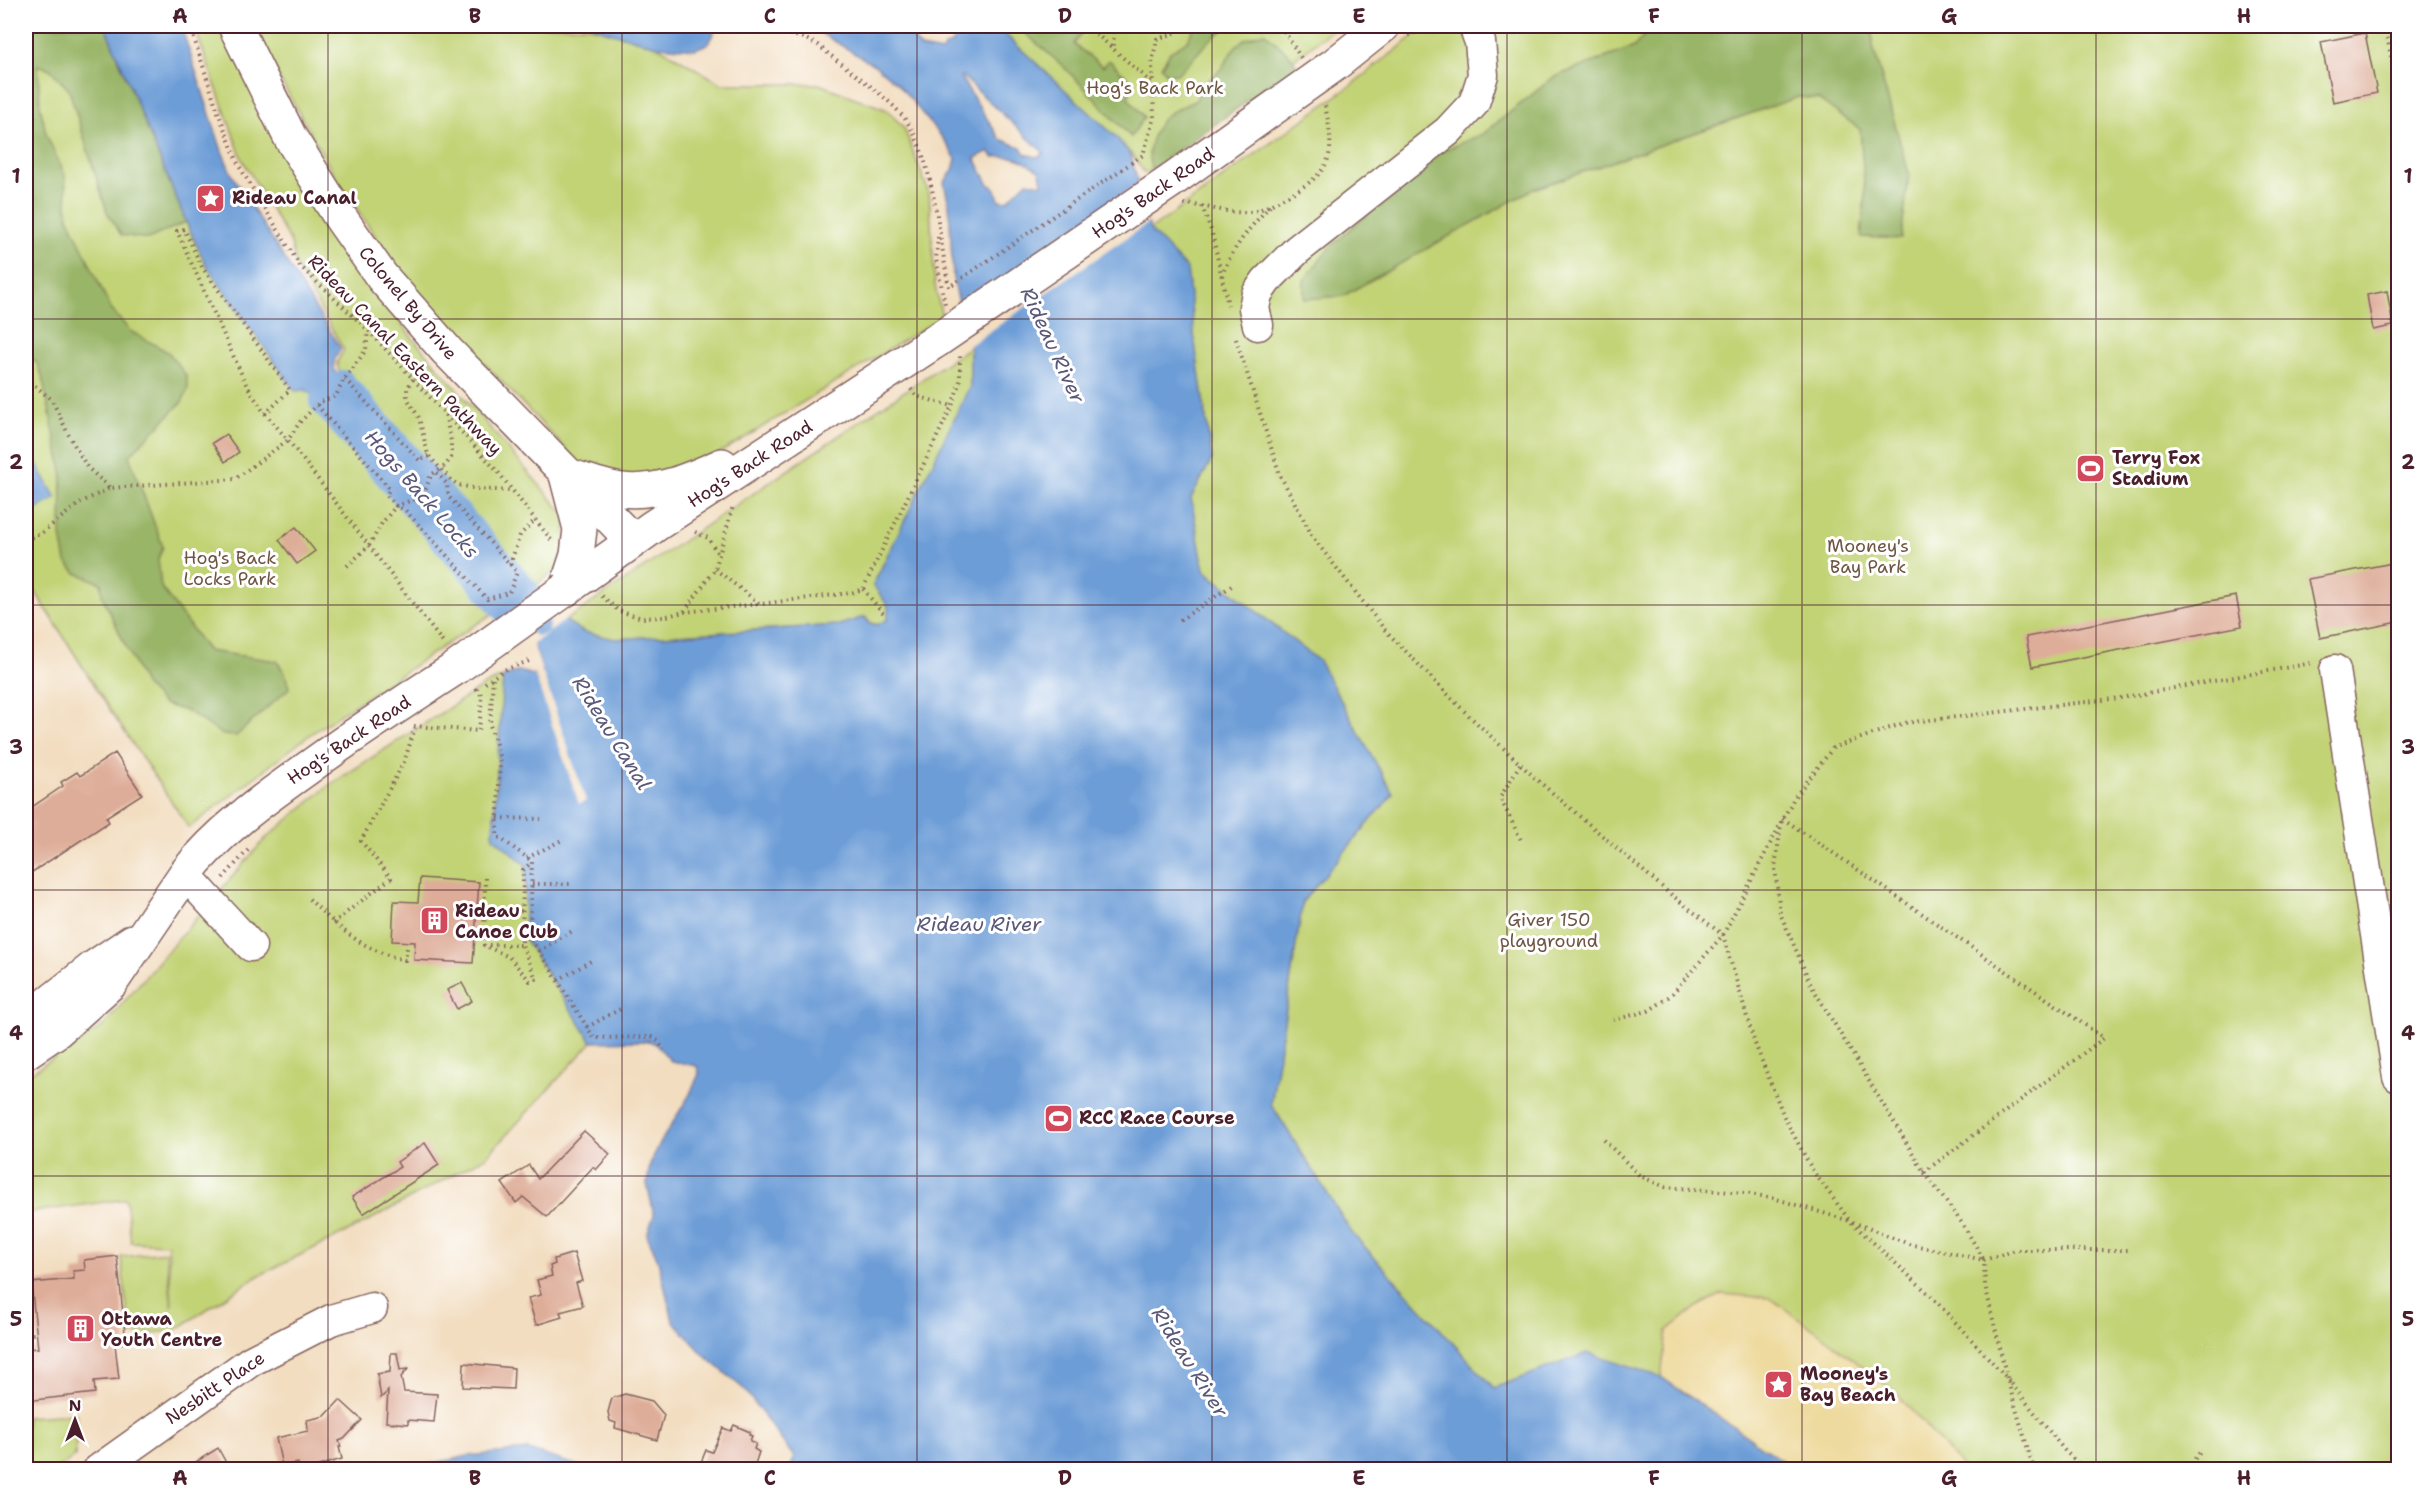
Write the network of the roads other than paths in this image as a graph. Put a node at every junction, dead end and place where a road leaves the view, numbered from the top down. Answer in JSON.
{"nodes":[{"id":1,"x":235,"y":26,"type":"edge"},
{"id":2,"x":1383,"y":26,"type":"edge"},
{"id":3,"x":1474,"y":26,"type":"edge"},
{"id":4,"x":1258,"y":325,"type":"dead end"},
{"id":5,"x":802,"y":430,"type":"junction"},
{"id":6,"x":566,"y":475,"type":"junction"},
{"id":7,"x":633,"y":541,"type":"junction"},
{"id":8,"x":566,"y":589,"type":"junction"},
{"id":9,"x":2335,"y":670,"type":"road end"},
{"id":10,"x":185,"y":874,"type":"junction"},
{"id":11,"x":144,"y":933,"type":"junction"},
{"id":12,"x":251,"y":946,"type":"dead end"},
{"id":13,"x":26,"y":1021,"type":"edge"},
{"id":14,"x":26,"y":1052,"type":"edge"},
{"id":15,"x":2398,"y":1077,"type":"edge"},
{"id":16,"x":372,"y":1308,"type":"dead end"},
{"id":17,"x":98,"y":1470,"type":"edge"}],
"edges":[{"from":1,"to":6,"type":"main road","name":"Colonel By Drive"},
{"from":2,"to":5,"type":"main road","name":"Hog's Back Road","bridge":true},
{"from":3,"to":4,"type":"street"},
{"from":5,"to":6,"type":"main road"},
{"from":5,"to":7,"type":"main road","name":"Hog's Back Road"},
{"from":6,"to":7,"type":"main road","name":"Colonel By Drive"},
{"from":6,"to":8,"type":"main road"},
{"from":7,"to":8,"type":"main road","name":"Hog's Back Road"},
{"from":8,"to":10,"type":"main road","name":"Hog's Back Road","bridge":true},
{"from":9,"to":15,"type":"street"},
{"from":10,"to":11,"type":"main road","name":"Hog's Back Road"},
{"from":10,"to":12,"type":"street"},
{"from":11,"to":13,"type":"main road","name":"Hog's Back Road"},
{"from":11,"to":14,"type":"main road","name":"Hog's Back Road"},
{"from":16,"to":17,"type":"street","name":"Nesbitt Place"}]}
